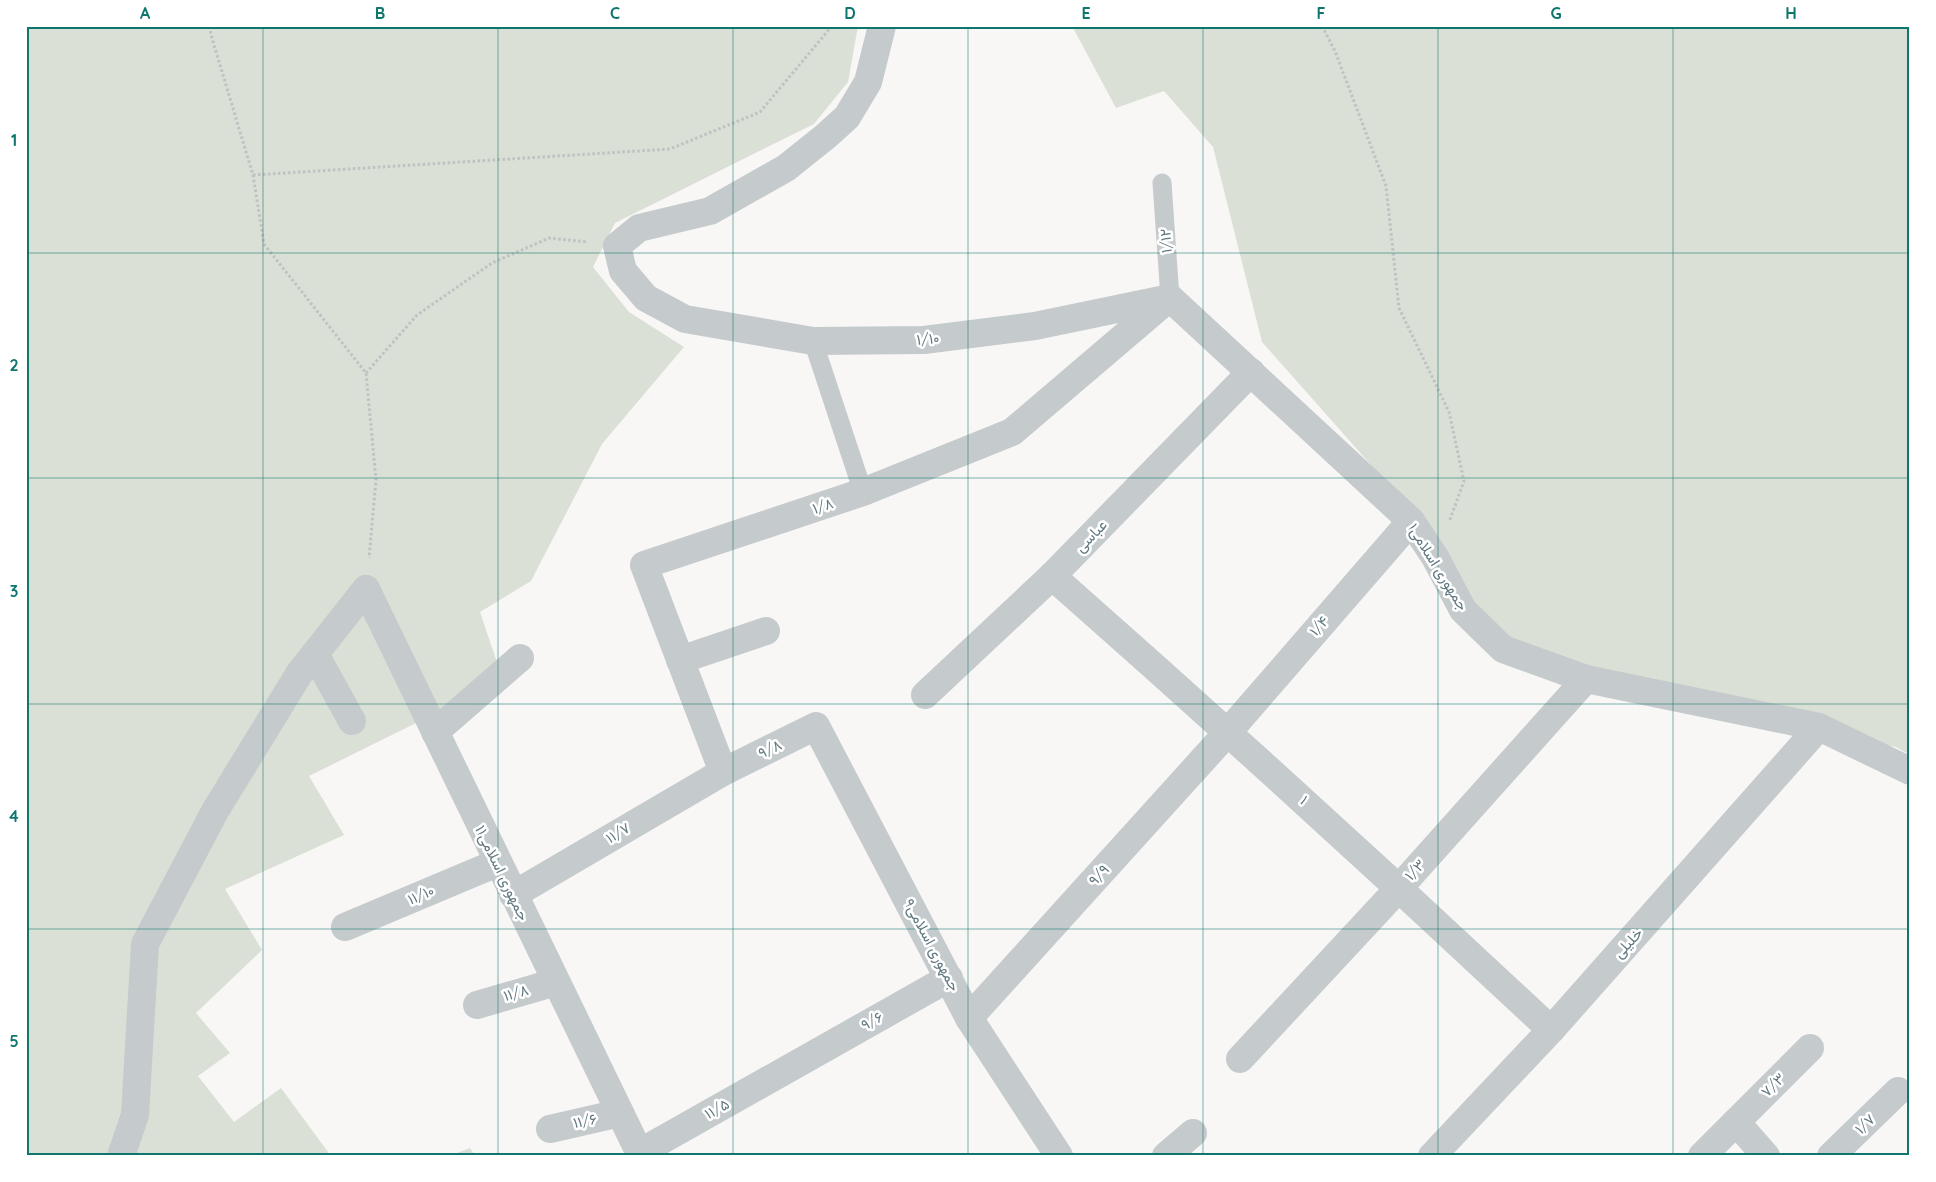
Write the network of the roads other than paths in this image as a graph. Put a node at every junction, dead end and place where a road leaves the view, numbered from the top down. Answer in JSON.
{"nodes":[{"id":1,"x":882,"y":26,"type":"edge"},
{"id":2,"x":1162,"y":184,"type":"dead end"},
{"id":3,"x":1170,"y":298,"type":"junction"},
{"id":4,"x":813,"y":340,"type":"junction"},
{"id":5,"x":1251,"y":372,"type":"junction"},
{"id":6,"x":863,"y":492,"type":"junction"},
{"id":7,"x":1411,"y":521,"type":"junction"},
{"id":8,"x":1052,"y":576,"type":"junction"},
{"id":9,"x":766,"y":632,"type":"dead end"},
{"id":10,"x":314,"y":654,"type":"junction"},
{"id":11,"x":520,"y":658,"type":"dead end"},
{"id":12,"x":680,"y":660,"type":"junction"},
{"id":13,"x":1586,"y":679,"type":"junction"},
{"id":14,"x":925,"y":695,"type":"dead end"},
{"id":15,"x":352,"y":721,"type":"dead end"},
{"id":16,"x":816,"y":726,"type":"joint"},
{"id":17,"x":1819,"y":727,"type":"junction"},
{"id":18,"x":435,"y":732,"type":"junction"},
{"id":19,"x":1228,"y":732,"type":"junction"},
{"id":20,"x":1910,"y":771,"type":"edge"},
{"id":21,"x":723,"y":772,"type":"junction"},
{"id":22,"x":497,"y":863,"type":"junction"},
{"id":23,"x":1400,"y":888,"type":"junction"},
{"id":24,"x":513,"y":895,"type":"junction"},
{"id":25,"x":345,"y":927,"type":"dead end"},
{"id":26,"x":949,"y":978,"type":"junction"},
{"id":27,"x":556,"y":982,"type":"junction"},
{"id":28,"x":477,"y":1005,"type":"dead end"},
{"id":29,"x":969,"y":1018,"type":"junction"},
{"id":30,"x":1551,"y":1030,"type":"junction"},
{"id":31,"x":1810,"y":1048,"type":"dead end"},
{"id":32,"x":1240,"y":1059,"type":"dead end"},
{"id":33,"x":794,"y":1065,"type":"joint"},
{"id":34,"x":1898,"y":1092,"type":"dead end"},
{"id":35,"x":620,"y":1114,"type":"junction"},
{"id":36,"x":1736,"y":1122,"type":"junction"},
{"id":37,"x":550,"y":1129,"type":"dead end"},
{"id":38,"x":1193,"y":1134,"type":"dead end"},
{"id":39,"x":640,"y":1154,"type":"edge"},
{"id":40,"x":121,"y":1156,"type":"edge"},
{"id":41,"x":1060,"y":1156,"type":"edge"},
{"id":42,"x":1166,"y":1156,"type":"edge"},
{"id":43,"x":1432,"y":1156,"type":"edge"},
{"id":44,"x":1702,"y":1156,"type":"edge"},
{"id":45,"x":1766,"y":1156,"type":"edge"},
{"id":46,"x":1831,"y":1156,"type":"edge"}],
"edges":[{"from":1,"to":4,"type":"street","name":"۱/۱۰"},
{"from":2,"to":3,"type":"lane","name":"۱/۱۲"},
{"from":3,"to":4,"type":"street","name":"۱/۱۰"},
{"from":3,"to":5,"type":"street","name":"جمهوری اسلامی۱"},
{"from":3,"to":6,"type":"street","name":"۱/۸"},
{"from":4,"to":6,"type":"lane"},
{"from":5,"to":7,"type":"street","name":"جمهوری اسلامی۱"},
{"from":5,"to":8,"type":"street","name":"عباسی"},
{"from":6,"to":12,"type":"street","name":"۱/۸"},
{"from":7,"to":13,"type":"street","name":"جمهوری اسلامی۱"},
{"from":7,"to":19,"type":"street","name":"۱/۴"},
{"from":8,"to":14,"type":"street","name":"عباسی"},
{"from":8,"to":19,"type":"street","name":"۱"},
{"from":9,"to":12,"type":"street"},
{"from":10,"to":15,"type":"street"},
{"from":10,"to":18,"type":"street","name":"جمهوری اسلامی۱۱"},
{"from":10,"to":40,"type":"street"},
{"from":11,"to":18,"type":"street"},
{"from":12,"to":21,"type":"street","name":"۱/۸"},
{"from":13,"to":17,"type":"street","name":"جمهوری اسلامی۱"},
{"from":13,"to":23,"type":"street","name":"۱/۳"},
{"from":16,"to":21,"type":"street","name":"۹/۸"},
{"from":16,"to":26,"type":"street","name":"جمهوری اسلامی۹"},
{"from":17,"to":20,"type":"street","name":"جمهوری اسلامی۱"},
{"from":17,"to":30,"type":"street","name":"خلیلی"},
{"from":18,"to":22,"type":"street","name":"جمهوری اسلامی۱۱"},
{"from":19,"to":23,"type":"street","name":"۱"},
{"from":19,"to":29,"type":"street","name":"۹/۹"},
{"from":21,"to":24,"type":"street","name":"۱۱/۷"},
{"from":22,"to":24,"type":"street","name":"جمهوری اسلامی۱۱"},
{"from":22,"to":25,"type":"street","name":"۱۱/۱۰"},
{"from":23,"to":30,"type":"street","name":"۱"},
{"from":23,"to":32,"type":"street","name":"۱/۳"},
{"from":24,"to":27,"type":"street","name":"جمهوری اسلامی۱۱"},
{"from":26,"to":29,"type":"street","name":"جمهوری اسلامی۹"},
{"from":26,"to":33,"type":"street","name":"۹/۶"},
{"from":27,"to":28,"type":"street","name":"۱۱/۸"},
{"from":27,"to":35,"type":"street","name":"جمهوری اسلامی۱۱"},
{"from":29,"to":41,"type":"street","name":"جمهوری اسلامی۹"},
{"from":30,"to":43,"type":"street","name":"خلیلی"},
{"from":31,"to":36,"type":"street","name":"۷/۳"},
{"from":33,"to":39,"type":"street","name":"۱۱/۵"},
{"from":34,"to":46,"type":"street","name":"۱/۷"},
{"from":35,"to":37,"type":"street","name":"۱۱/۶"},
{"from":35,"to":39,"type":"street","name":"جمهوری اسلامی۱۱"},
{"from":36,"to":44,"type":"street","name":"۷/۳"},
{"from":36,"to":45,"type":"street"},
{"from":38,"to":42,"type":"street"}]}
